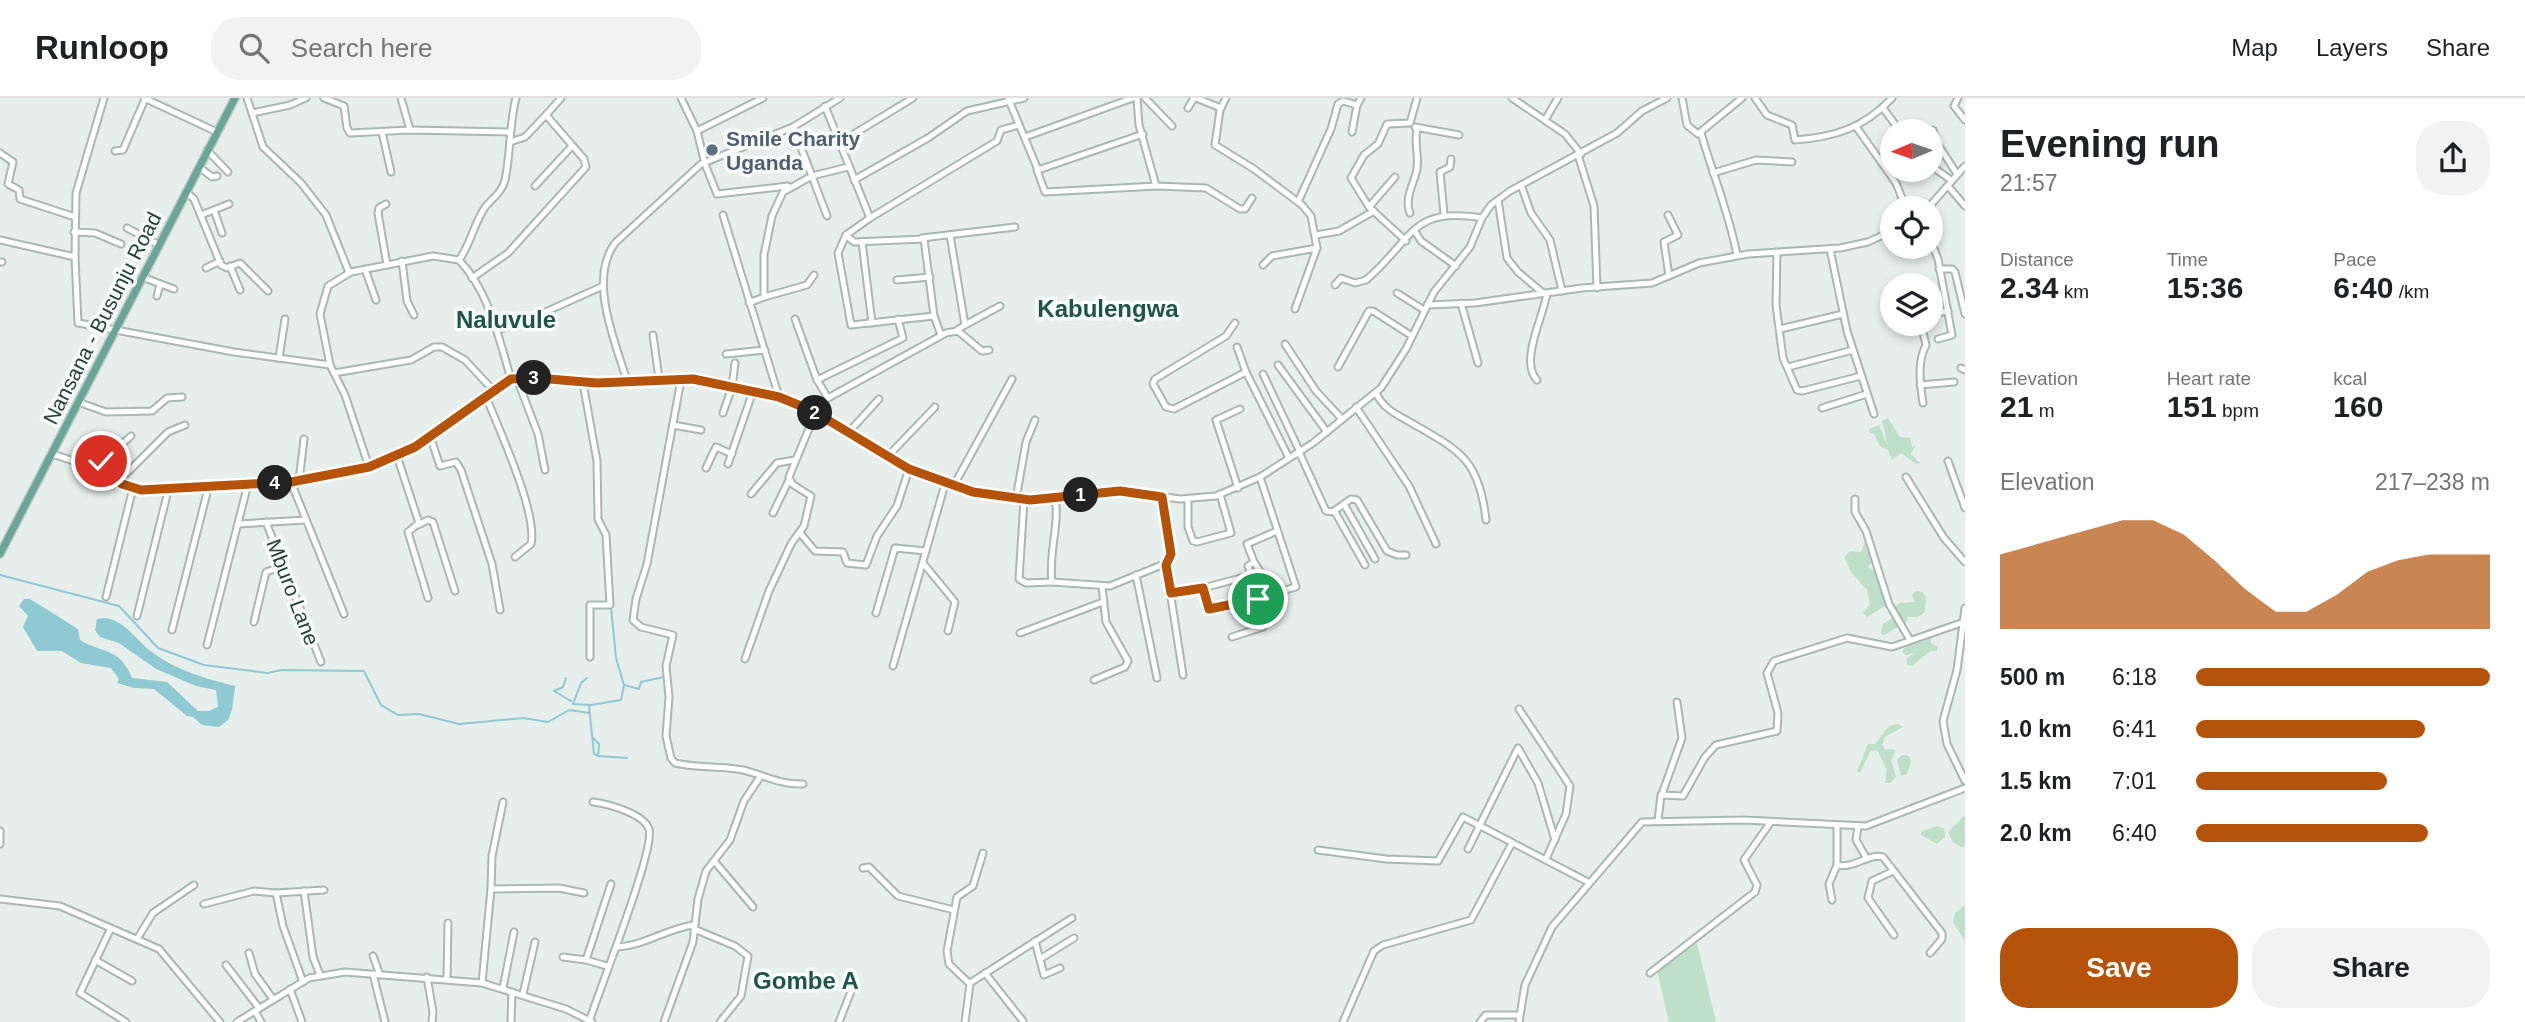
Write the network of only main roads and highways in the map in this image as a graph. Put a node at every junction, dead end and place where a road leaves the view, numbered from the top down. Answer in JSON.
{"nodes":[{"id":1,"x":234,"y":98,"type":"edge"},
{"id":2,"x":0,"y":554,"type":"edge"}],
"edges":[{"from":1,"to":2,"type":"main road","name":"Nansana - Busunju Road"}]}
